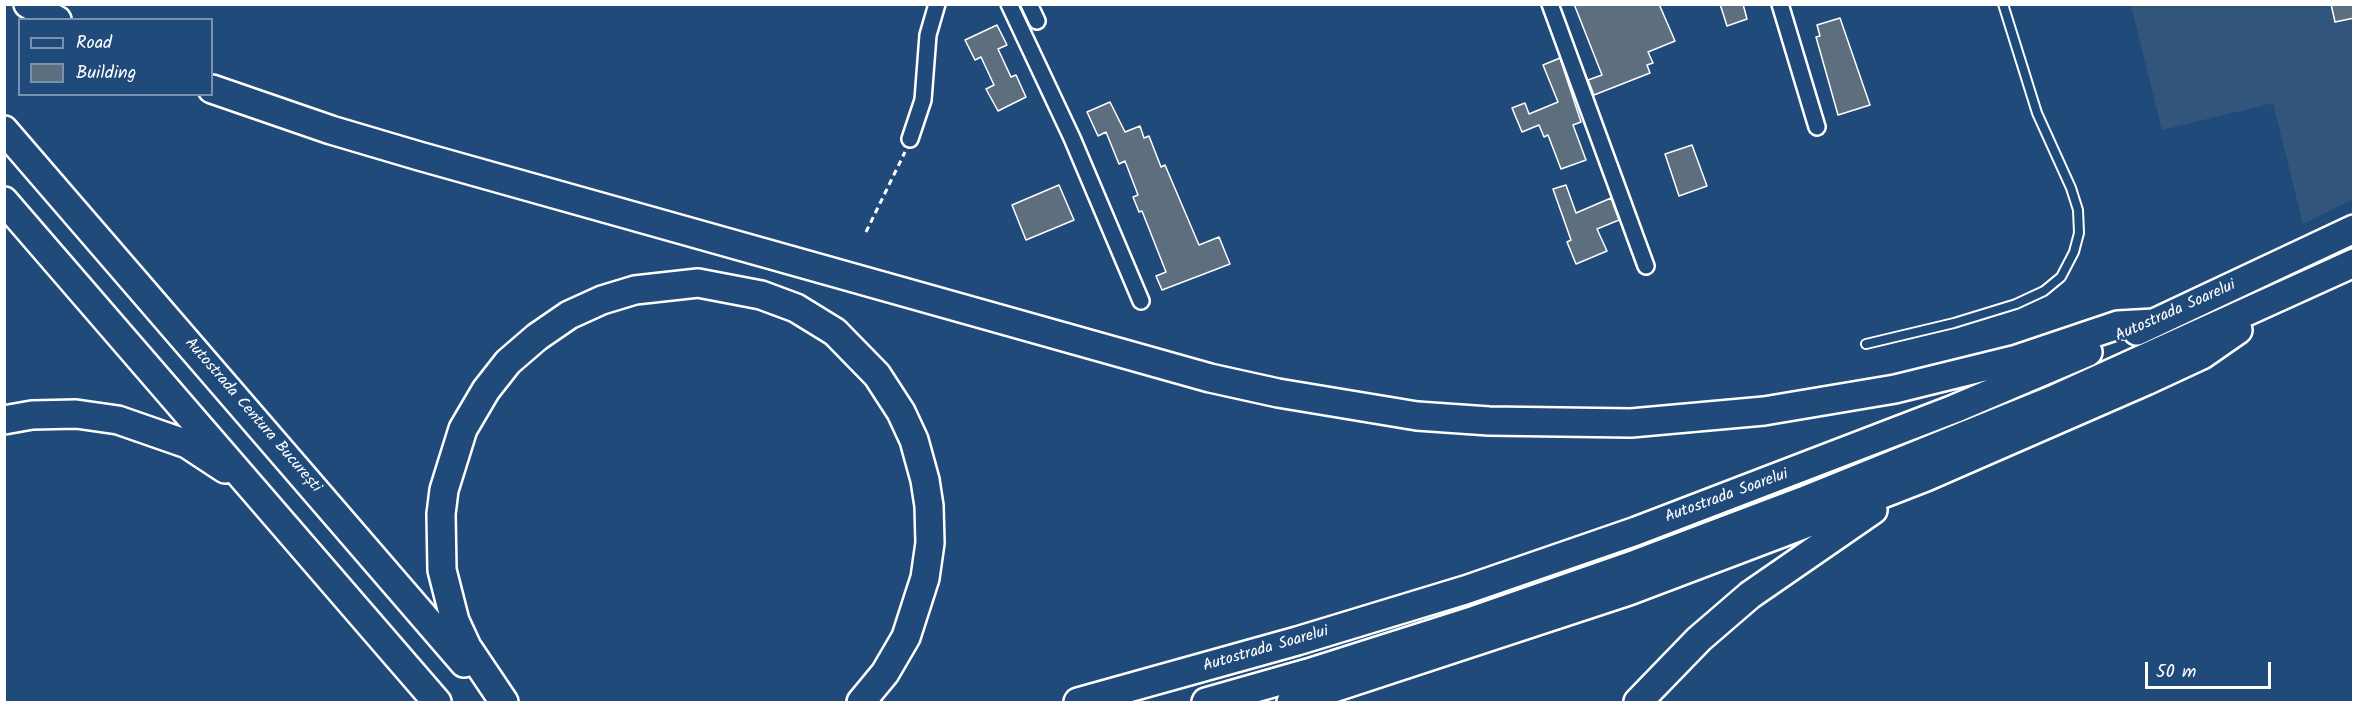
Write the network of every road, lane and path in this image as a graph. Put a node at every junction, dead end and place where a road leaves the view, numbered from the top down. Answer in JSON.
{"nodes":[{"id":1,"x":28,"y":4,"type":"edge"},
{"id":2,"x":937,"y":4,"type":"edge"},
{"id":3,"x":1009,"y":4,"type":"edge"},
{"id":4,"x":1029,"y":4,"type":"edge"},
{"id":5,"x":1550,"y":4,"type":"edge"},
{"id":6,"x":1780,"y":4,"type":"edge"},
{"id":7,"x":2003,"y":4,"type":"edge"},
{"id":8,"x":53,"y":18,"type":"edge"},
{"id":9,"x":1037,"y":21,"type":"dead end"},
{"id":10,"x":213,"y":89,"type":"edge"},
{"id":11,"x":1817,"y":127,"type":"dead end"},
{"id":12,"x":4,"y":130,"type":"edge"},
{"id":13,"x":910,"y":139,"type":"joint"},
{"id":14,"x":4,"y":201,"type":"edge"},
{"id":15,"x":2354,"y":229,"type":"edge"},
{"id":16,"x":866,"y":232,"type":"dead end"},
{"id":17,"x":2354,"y":263,"type":"edge"},
{"id":18,"x":1647,"y":266,"type":"dead end"},
{"id":19,"x":2294,"y":291,"type":"junction"},
{"id":20,"x":1141,"y":301,"type":"dead end"},
{"id":21,"x":2154,"y":323,"type":"junction"},
{"id":22,"x":1866,"y":344,"type":"dead end"},
{"id":23,"x":4,"y":420,"type":"edge"},
{"id":24,"x":1926,"y":477,"type":"junction"},
{"id":25,"x":267,"y":504,"type":"junction"},
{"id":26,"x":437,"y":702,"type":"edge"},
{"id":27,"x":498,"y":702,"type":"edge"},
{"id":28,"x":504,"y":702,"type":"edge"},
{"id":29,"x":861,"y":702,"type":"edge"},
{"id":30,"x":1077,"y":702,"type":"edge"},
{"id":31,"x":1206,"y":702,"type":"edge"},
{"id":32,"x":1292,"y":702,"type":"edge"},
{"id":33,"x":1638,"y":702,"type":"edge"}],
"edges":[{"from":1,"to":8,"type":"highway"},
{"from":2,"to":13,"type":"street"},
{"from":3,"to":20,"type":"street"},
{"from":4,"to":9,"type":"street"},
{"from":5,"to":18,"type":"street"},
{"from":6,"to":11,"type":"street"},
{"from":7,"to":22,"type":"lane"},
{"from":10,"to":21,"type":"highway"},
{"from":12,"to":27,"type":"highway","name":"Autostrada Centura București"},
{"from":13,"to":16,"type":"path"},
{"from":14,"to":25,"type":"highway"},
{"from":15,"to":21,"type":"highway","name":"Autostrada Soarelui"},
{"from":17,"to":19,"type":"highway","name":"Autostrada Soarelui"},
{"from":19,"to":24,"type":"highway"},
{"from":19,"to":31,"type":"highway","name":"Autostrada Soarelui"},
{"from":21,"to":30,"type":"highway","name":"Autostrada Soarelui"},
{"from":23,"to":25,"type":"highway"},
{"from":24,"to":32,"type":"highway"},
{"from":24,"to":33,"type":"highway"},
{"from":25,"to":26,"type":"highway"},
{"from":28,"to":29,"type":"highway"}]}
